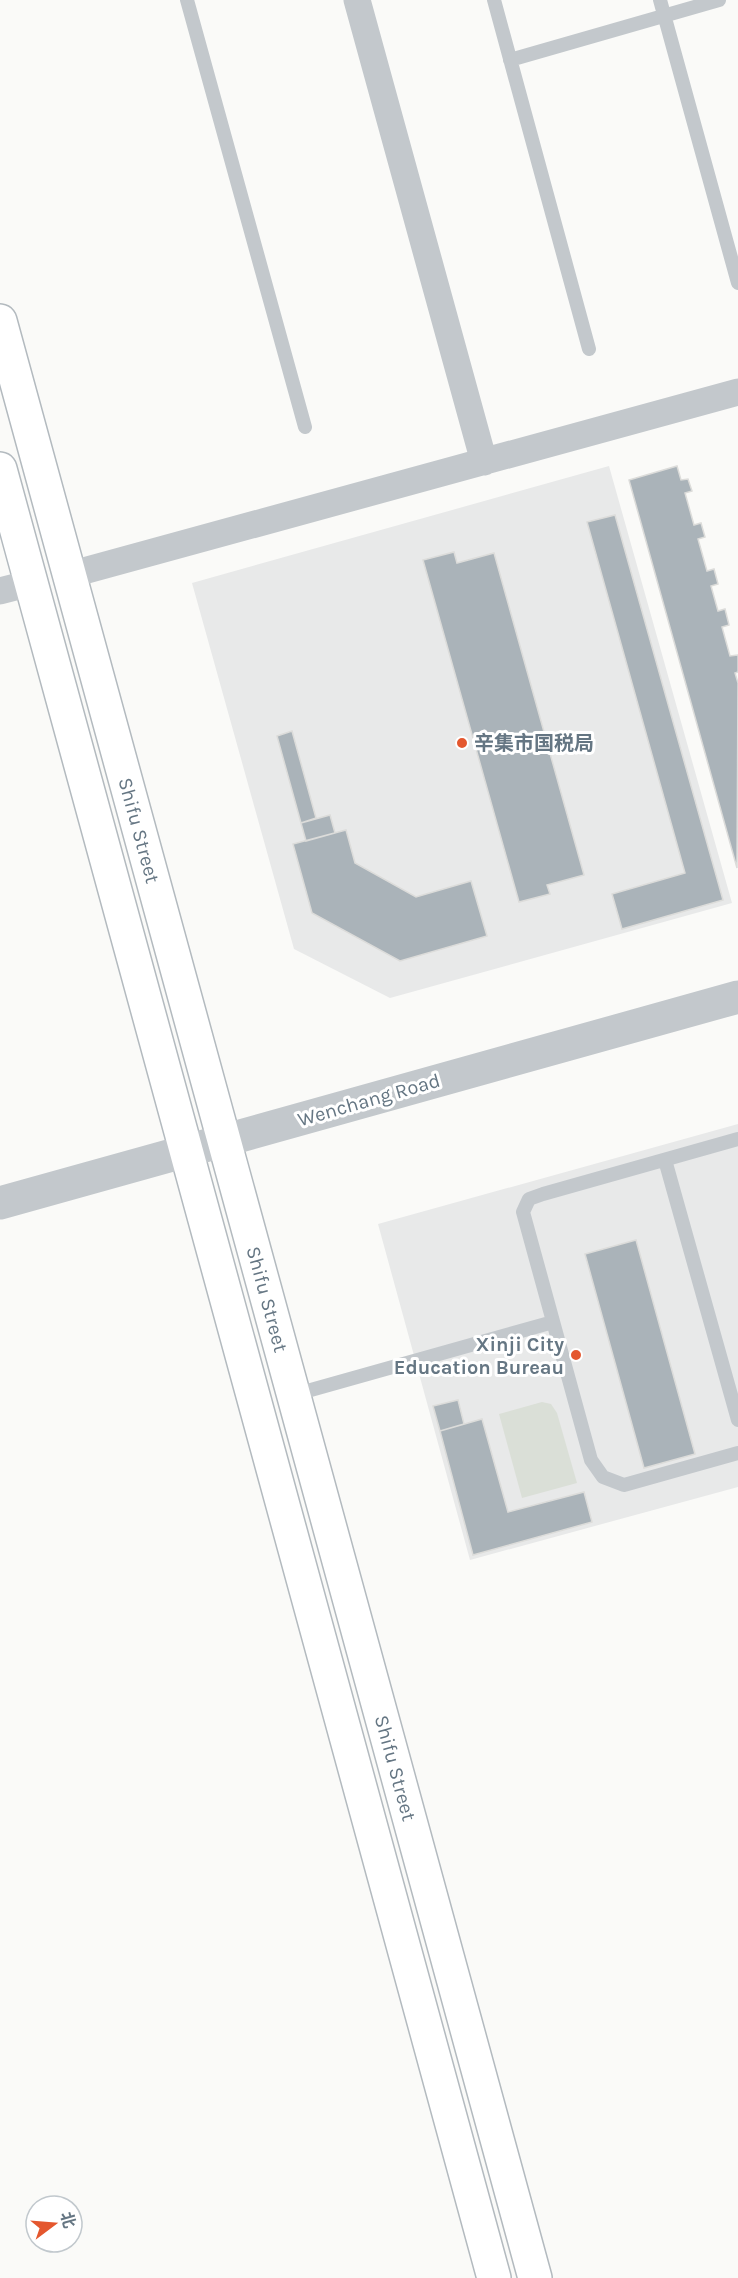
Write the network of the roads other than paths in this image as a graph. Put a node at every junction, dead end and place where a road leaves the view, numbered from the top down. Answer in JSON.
{"nodes":[{"id":1,"x":187,"y":0,"type":"edge"},
{"id":2,"x":357,"y":0,"type":"edge"},
{"id":3,"x":494,"y":0,"type":"edge"},
{"id":4,"x":660,"y":0,"type":"edge"},
{"id":5,"x":719,"y":0,"type":"edge"},
{"id":6,"x":664,"y":16,"type":"junction"},
{"id":7,"x":510,"y":60,"type":"junction"},
{"id":8,"x":738,"y":282,"type":"edge"},
{"id":9,"x":0,"y":321,"type":"edge"},
{"id":10,"x":589,"y":348,"type":"dead end"},
{"id":11,"x":738,"y":392,"type":"edge"},
{"id":12,"x":305,"y":427,"type":"dead end"},
{"id":13,"x":484,"y":462,"type":"junction"},
{"id":14,"x":0,"y":469,"type":"edge"},
{"id":15,"x":69,"y":575,"type":"junction"},
{"id":16,"x":31,"y":583,"type":"junction"},
{"id":17,"x":0,"y":591,"type":"edge"},
{"id":18,"x":738,"y":997,"type":"edge"},
{"id":19,"x":738,"y":1139,"type":"edge"},
{"id":20,"x":224,"y":1140,"type":"junction"},
{"id":21,"x":187,"y":1151,"type":"junction"},
{"id":22,"x":665,"y":1160,"type":"junction"},
{"id":23,"x":0,"y":1203,"type":"edge"},
{"id":24,"x":553,"y":1322,"type":"junction"},
{"id":25,"x":293,"y":1395,"type":"junction"},
{"id":26,"x":738,"y":1420,"type":"edge"},
{"id":27,"x":738,"y":1453,"type":"edge"},
{"id":28,"x":494,"y":2278,"type":"edge"},
{"id":29,"x":535,"y":2278,"type":"edge"}],
"edges":[{"from":1,"to":12,"type":"lane"},
{"from":2,"to":13,"type":"street"},
{"from":3,"to":7,"type":"lane"},
{"from":4,"to":6,"type":"lane"},
{"from":5,"to":6,"type":"lane"},
{"from":6,"to":7,"type":"lane"},
{"from":6,"to":8,"type":"lane"},
{"from":7,"to":10,"type":"lane"},
{"from":9,"to":15,"type":"main road","name":"Shifu Street"},
{"from":11,"to":13,"type":"street"},
{"from":13,"to":15,"type":"street"},
{"from":14,"to":16,"type":"main road","name":"Shifu Street"},
{"from":15,"to":20,"type":"main road","name":"Shifu Street"},
{"from":16,"to":17,"type":"street"},
{"from":16,"to":21,"type":"main road","name":"Shifu Street"},
{"from":18,"to":20,"type":"street","name":"Wenchang Road"},
{"from":19,"to":22,"type":"lane"},
{"from":20,"to":21,"type":"street","name":"Wenchang Road"},
{"from":20,"to":25,"type":"main road","name":"Shifu Street"},
{"from":21,"to":23,"type":"street","name":"Wenchang Road"},
{"from":21,"to":28,"type":"main road","name":"Shifu Street"},
{"from":22,"to":24,"type":"lane"},
{"from":22,"to":26,"type":"lane"},
{"from":24,"to":25,"type":"lane"},
{"from":24,"to":27,"type":"lane"},
{"from":25,"to":29,"type":"main road","name":"Shifu Street"}]}
